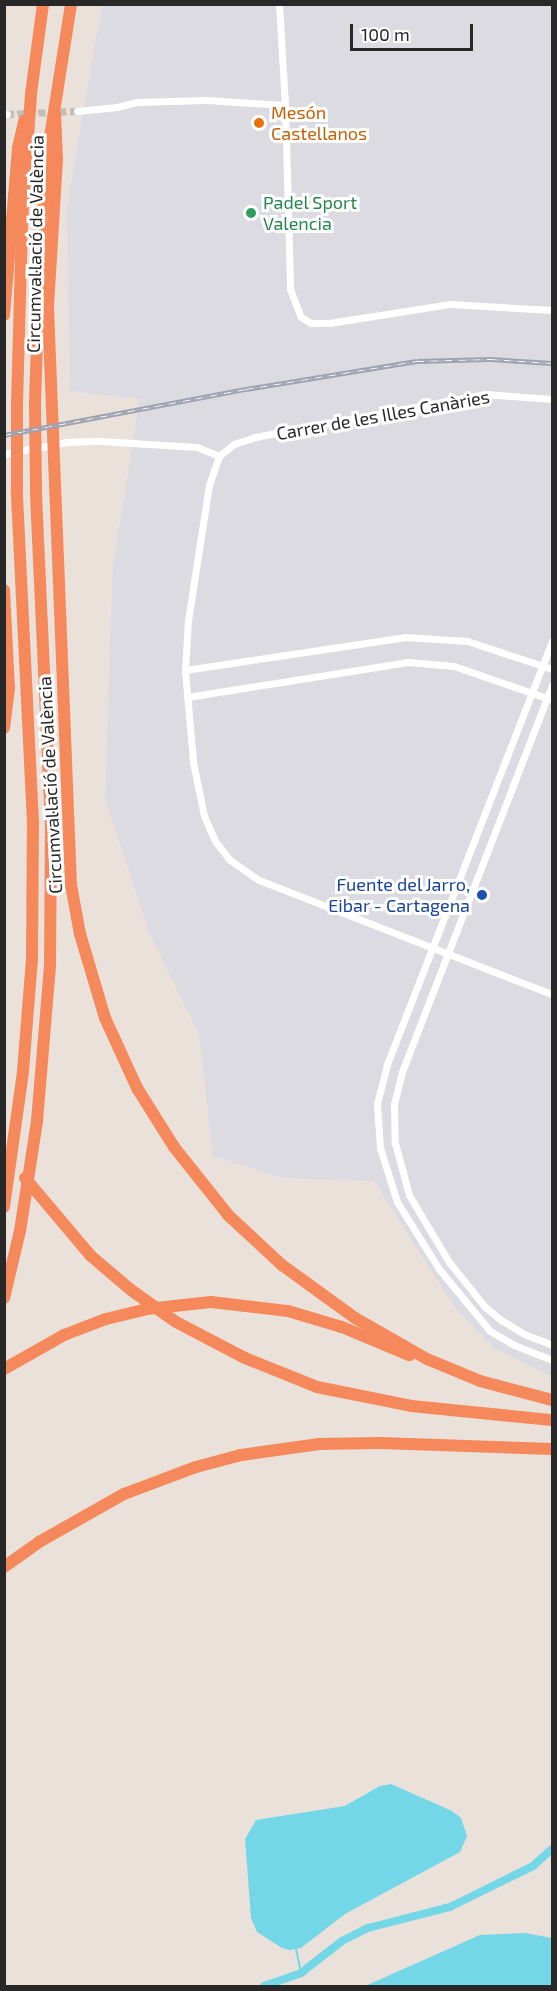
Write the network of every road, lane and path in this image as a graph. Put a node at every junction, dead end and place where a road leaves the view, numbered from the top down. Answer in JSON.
{"nodes":[{"id":1,"x":71,"y":4,"type":"edge"},
{"id":2,"x":279,"y":4,"type":"edge"},
{"id":3,"x":43,"y":6,"type":"edge"},
{"id":4,"x":31,"y":94,"type":"junction"},
{"id":5,"x":285,"y":105,"type":"junction"},
{"id":6,"x":77,"y":111,"type":"tunnel mouth"},
{"id":7,"x":56,"y":114,"type":"junction"},
{"id":8,"x":552,"y":310,"type":"edge"},
{"id":9,"x":4,"y":315,"type":"edge"},
{"id":10,"x":552,"y":399,"type":"edge"},
{"id":11,"x":4,"y":454,"type":"edge"},
{"id":12,"x":219,"y":456,"type":"junction"},
{"id":13,"x":4,"y":590,"type":"edge"},
{"id":14,"x":552,"y":640,"type":"edge"},
{"id":15,"x":543,"y":665,"type":"junction"},
{"id":16,"x":552,"y":669,"type":"edge"},
{"id":17,"x":185,"y":670,"type":"junction"},
{"id":18,"x":552,"y":686,"type":"edge"},
{"id":19,"x":533,"y":692,"type":"junction"},
{"id":20,"x":187,"y":697,"type":"junction"},
{"id":21,"x":550,"y":699,"type":"edge"},
{"id":22,"x":4,"y":728,"type":"edge"},
{"id":23,"x":433,"y":948,"type":"junction"},
{"id":24,"x":448,"y":954,"type":"junction"},
{"id":25,"x":552,"y":994,"type":"edge"},
{"id":26,"x":4,"y":1147,"type":"edge"},
{"id":27,"x":4,"y":1207,"type":"edge"},
{"id":28,"x":4,"y":1298,"type":"edge"},
{"id":29,"x":552,"y":1345,"type":"edge"},
{"id":30,"x":427,"y":1359,"type":"junction"},
{"id":31,"x":552,"y":1360,"type":"edge"},
{"id":32,"x":4,"y":1369,"type":"edge"},
{"id":33,"x":552,"y":1400,"type":"edge"},
{"id":34,"x":552,"y":1420,"type":"edge"},
{"id":35,"x":552,"y":1449,"type":"edge"},
{"id":36,"x":4,"y":1568,"type":"edge"}],
"edges":[{"from":1,"to":7,"type":"highway"},
{"from":2,"to":5,"type":"street"},
{"from":3,"to":4,"type":"highway"},
{"from":4,"to":9,"type":"highway"},
{"from":4,"to":27,"type":"highway"},
{"from":5,"to":6,"type":"street"},
{"from":5,"to":8,"type":"street"},
{"from":7,"to":28,"type":"highway"},
{"from":7,"to":30,"type":"highway","name":"Circumval·lació de València"},
{"from":10,"to":12,"type":"street","name":"Carrer de les Illes Canàries"},
{"from":11,"to":12,"type":"street"},
{"from":12,"to":17,"type":"street"},
{"from":13,"to":22,"type":"highway","name":"Circumval·lació de València"},
{"from":14,"to":15,"type":"street"},
{"from":15,"to":16,"type":"street"},
{"from":15,"to":17,"type":"street"},
{"from":15,"to":19,"type":"street"},
{"from":17,"to":20,"type":"street"},
{"from":18,"to":21,"type":"street"},
{"from":19,"to":20,"type":"street"},
{"from":19,"to":21,"type":"street"},
{"from":19,"to":23,"type":"street"},
{"from":20,"to":23,"type":"street"},
{"from":21,"to":24,"type":"street"},
{"from":23,"to":24,"type":"street"},
{"from":23,"to":31,"type":"street"},
{"from":24,"to":25,"type":"street"},
{"from":24,"to":29,"type":"street"},
{"from":26,"to":34,"type":"highway"},
{"from":30,"to":32,"type":"highway"},
{"from":30,"to":33,"type":"highway","name":"Circumval·lació de València"},
{"from":35,"to":36,"type":"highway"}]}
